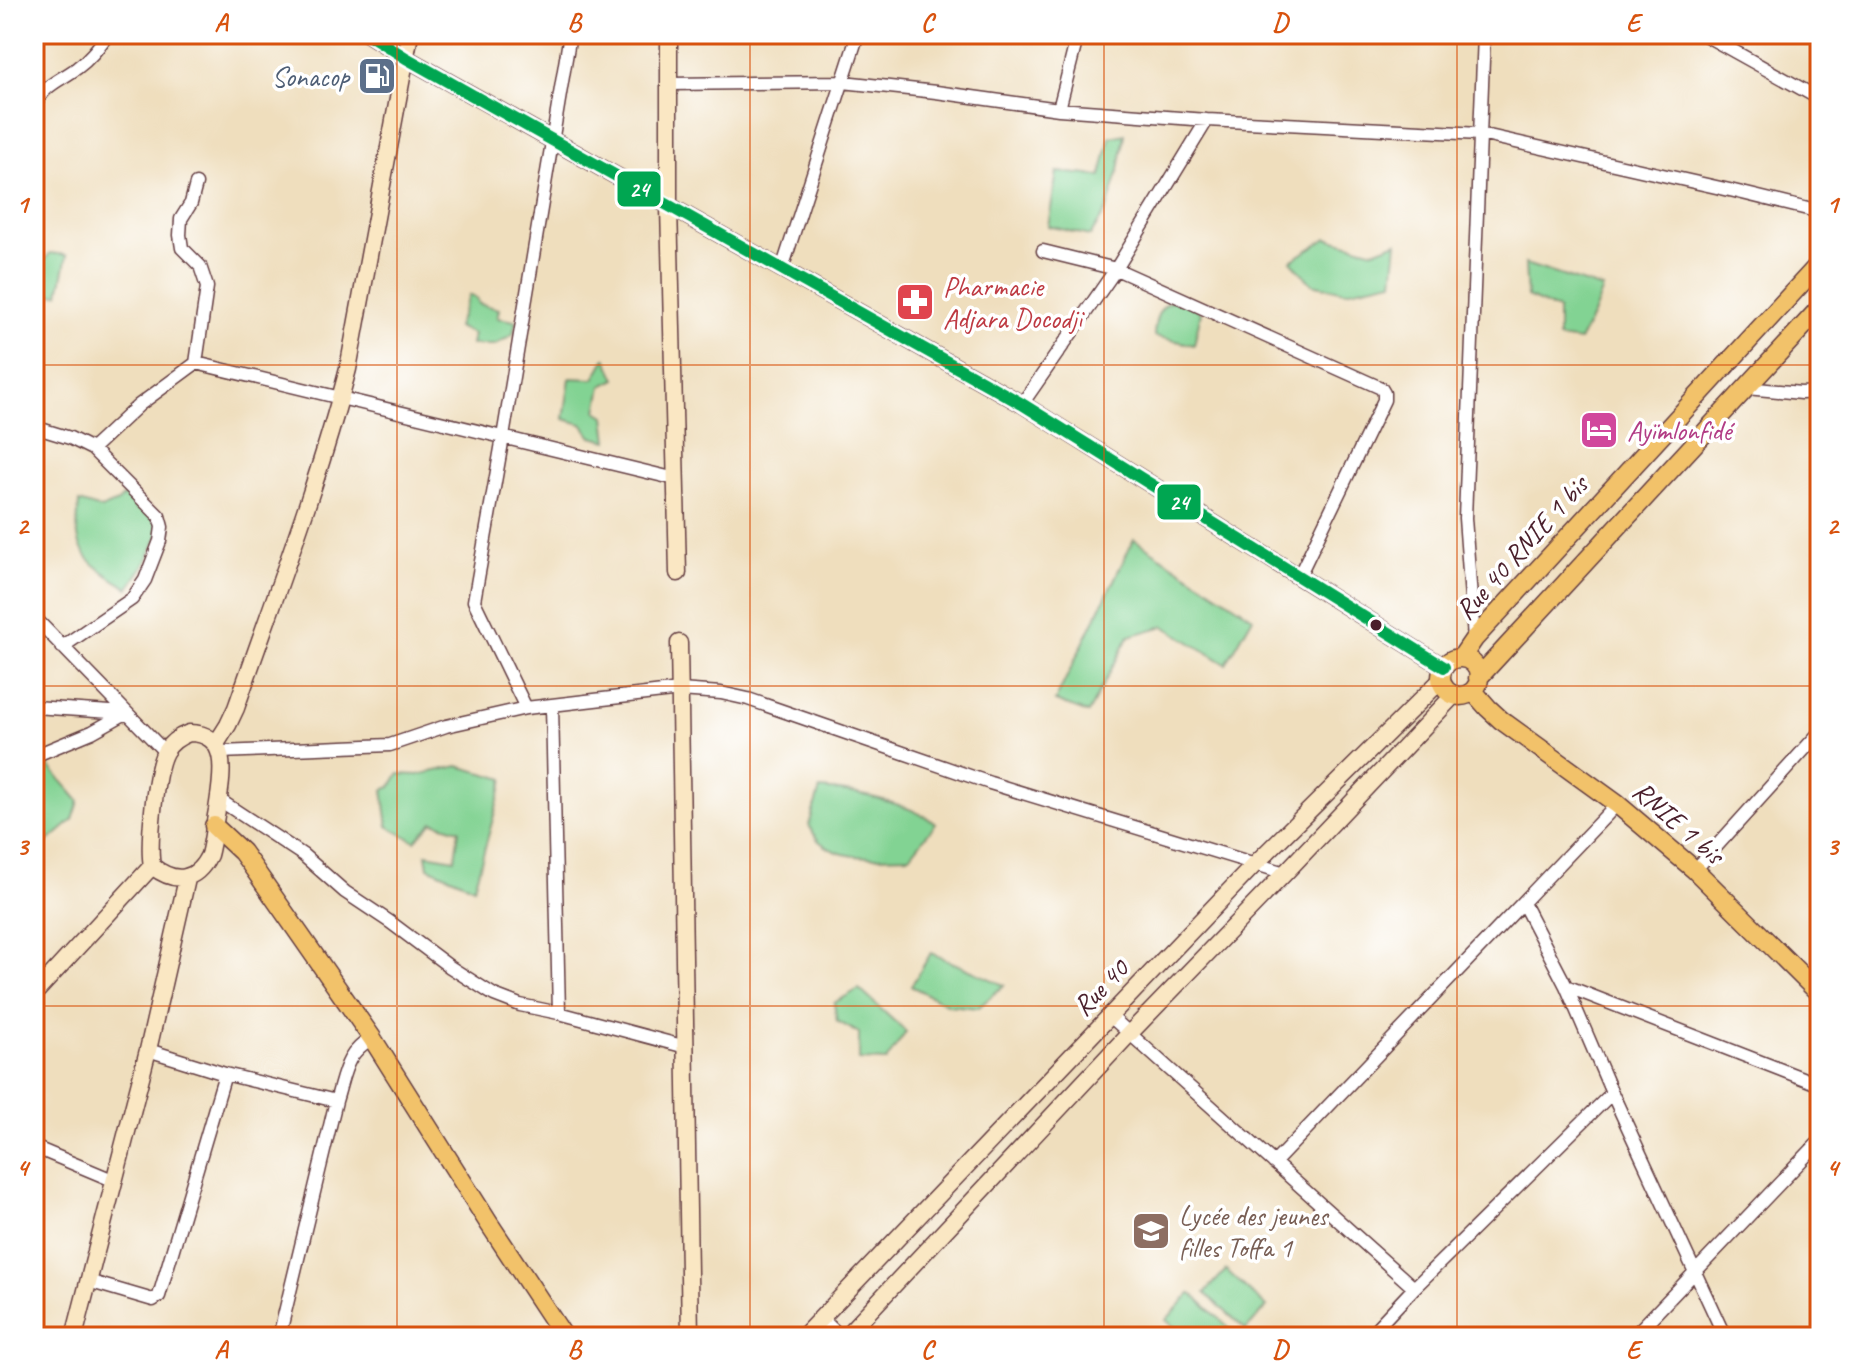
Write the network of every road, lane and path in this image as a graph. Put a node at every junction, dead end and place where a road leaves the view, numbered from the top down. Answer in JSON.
{"nodes":[{"id":1,"x":108,"y":34,"type":"edge"},
{"id":2,"x":368,"y":34,"type":"edge"},
{"id":3,"x":410,"y":34,"type":"edge"},
{"id":4,"x":570,"y":34,"type":"edge"},
{"id":5,"x":669,"y":34,"type":"edge"},
{"id":6,"x":858,"y":34,"type":"edge"},
{"id":7,"x":1078,"y":34,"type":"edge"},
{"id":8,"x":1484,"y":34,"type":"edge"},
{"id":9,"x":1703,"y":34,"type":"edge"},
{"id":10,"x":406,"y":58,"type":"junction"},
{"id":11,"x":843,"y":82,"type":"junction"},
{"id":12,"x":670,"y":84,"type":"junction"},
{"id":13,"x":1820,"y":99,"type":"edge"},
{"id":14,"x":34,"y":106,"type":"edge"},
{"id":15,"x":1059,"y":109,"type":"junction"},
{"id":16,"x":1207,"y":120,"type":"junction"},
{"id":17,"x":1480,"y":134,"type":"junction"},
{"id":18,"x":553,"y":141,"type":"junction"},
{"id":19,"x":196,"y":184,"type":"dead end"},
{"id":20,"x":669,"y":206,"type":"junction"},
{"id":21,"x":1820,"y":212,"type":"edge"},
{"id":22,"x":1043,"y":251,"type":"dead end"},
{"id":23,"x":1820,"y":263,"type":"edge"},
{"id":24,"x":782,"y":269,"type":"junction"},
{"id":25,"x":1116,"y":269,"type":"junction"},
{"id":26,"x":1820,"y":308,"type":"edge"},
{"id":27,"x":196,"y":363,"type":"junction"},
{"id":28,"x":1746,"y":388,"type":"junction"},
{"id":29,"x":1820,"y":392,"type":"edge"},
{"id":30,"x":341,"y":398,"type":"junction"},
{"id":31,"x":1022,"y":404,"type":"junction"},
{"id":32,"x":34,"y":427,"type":"edge"},
{"id":33,"x":503,"y":437,"type":"junction"},
{"id":34,"x":92,"y":449,"type":"junction"},
{"id":35,"x":676,"y":479,"type":"junction"},
{"id":36,"x":678,"y":573,"type":"dead end"},
{"id":37,"x":1299,"y":576,"type":"junction"},
{"id":38,"x":34,"y":617,"type":"edge"},
{"id":39,"x":1474,"y":639,"type":"junction"},
{"id":40,"x":679,"y":643,"type":"dead end"},
{"id":41,"x":62,"y":647,"type":"junction"},
{"id":42,"x":1449,"y":668,"type":"junction"},
{"id":43,"x":1476,"y":685,"type":"junction"},
{"id":44,"x":680,"y":690,"type":"junction"},
{"id":45,"x":1454,"y":695,"type":"junction"},
{"id":46,"x":552,"y":706,"type":"junction"},
{"id":47,"x":34,"y":707,"type":"edge"},
{"id":48,"x":526,"y":708,"type":"junction"},
{"id":49,"x":126,"y":713,"type":"junction"},
{"id":50,"x":1820,"y":732,"type":"edge"},
{"id":51,"x":218,"y":748,"type":"junction"},
{"id":52,"x":165,"y":752,"type":"junction"},
{"id":53,"x":34,"y":756,"type":"edge"},
{"id":54,"x":218,"y":799,"type":"junction"},
{"id":55,"x":1617,"y":804,"type":"junction"},
{"id":56,"x":214,"y":826,"type":"junction"},
{"id":57,"x":1255,"y":864,"type":"junction"},
{"id":58,"x":152,"y":866,"type":"junction"},
{"id":59,"x":1695,"y":870,"type":"junction"},
{"id":60,"x":1285,"y":873,"type":"junction"},
{"id":61,"x":187,"y":879,"type":"junction"},
{"id":62,"x":1523,"y":903,"type":"junction"},
{"id":63,"x":1566,"y":986,"type":"junction"},
{"id":64,"x":34,"y":994,"type":"edge"},
{"id":65,"x":1820,"y":994,"type":"edge"},
{"id":66,"x":559,"y":1013,"type":"junction"},
{"id":67,"x":1109,"y":1015,"type":"junction"},
{"id":68,"x":1130,"y":1033,"type":"junction"},
{"id":69,"x":372,"y":1038,"type":"junction"},
{"id":70,"x":686,"y":1047,"type":"junction"},
{"id":71,"x":148,"y":1050,"type":"junction"},
{"id":72,"x":225,"y":1074,"type":"junction"},
{"id":73,"x":1820,"y":1085,"type":"edge"},
{"id":74,"x":1612,"y":1093,"type":"junction"},
{"id":75,"x":336,"y":1101,"type":"junction"},
{"id":76,"x":1820,"y":1141,"type":"edge"},
{"id":77,"x":34,"y":1147,"type":"edge"},
{"id":78,"x":1274,"y":1163,"type":"junction"},
{"id":79,"x":115,"y":1181,"type":"junction"},
{"id":80,"x":1696,"y":1272,"type":"junction"},
{"id":81,"x":88,"y":1281,"type":"junction"},
{"id":82,"x":1414,"y":1288,"type":"junction"},
{"id":83,"x":821,"y":1318,"type":"junction"},
{"id":84,"x":74,"y":1337,"type":"edge"},
{"id":85,"x":279,"y":1337,"type":"edge"},
{"id":86,"x":564,"y":1337,"type":"edge"},
{"id":87,"x":690,"y":1337,"type":"edge"},
{"id":88,"x":803,"y":1337,"type":"edge"},
{"id":89,"x":843,"y":1337,"type":"edge"},
{"id":90,"x":1368,"y":1337,"type":"edge"},
{"id":91,"x":1633,"y":1337,"type":"edge"},
{"id":92,"x":1725,"y":1337,"type":"edge"}],
"edges":[{"from":1,"to":14,"type":"street"},
{"from":2,"to":10,"type":"main road"},
{"from":3,"to":10,"type":"main road"},
{"from":4,"to":18,"type":"street"},
{"from":5,"to":12,"type":"main road"},
{"from":6,"to":11,"type":"street"},
{"from":7,"to":15,"type":"street"},
{"from":8,"to":17,"type":"street"},
{"from":9,"to":13,"type":"street"},
{"from":10,"to":18,"type":"main road"},
{"from":10,"to":30,"type":"main road"},
{"from":11,"to":12,"type":"street"},
{"from":11,"to":15,"type":"street"},
{"from":11,"to":24,"type":"street"},
{"from":12,"to":20,"type":"main road"},
{"from":15,"to":16,"type":"street"},
{"from":16,"to":17,"type":"street"},
{"from":16,"to":25,"type":"street"},
{"from":17,"to":21,"type":"street"},
{"from":17,"to":39,"type":"street"},
{"from":18,"to":20,"type":"main road"},
{"from":18,"to":33,"type":"street"},
{"from":19,"to":27,"type":"street"},
{"from":20,"to":24,"type":"main road"},
{"from":20,"to":35,"type":"main road"},
{"from":22,"to":25,"type":"street"},
{"from":23,"to":39,"type":"main road","name":"Rue 40 RNIE 1 bis"},
{"from":24,"to":31,"type":"main road"},
{"from":25,"to":31,"type":"street"},
{"from":25,"to":37,"type":"street"},
{"from":26,"to":28,"type":"main road","name":"Rue 40 RNIE 1 bis"},
{"from":27,"to":30,"type":"street"},
{"from":27,"to":34,"type":"street"},
{"from":28,"to":29,"type":"street"},
{"from":28,"to":43,"type":"main road","name":"Rue 40 RNIE 1 bis"},
{"from":30,"to":33,"type":"street"},
{"from":30,"to":51,"type":"main road"},
{"from":31,"to":37,"type":"main road"},
{"from":32,"to":34,"type":"street"},
{"from":33,"to":35,"type":"street"},
{"from":33,"to":48,"type":"street"},
{"from":34,"to":41,"type":"street"},
{"from":35,"to":36,"type":"main road"},
{"from":37,"to":42,"type":"main road"},
{"from":38,"to":41,"type":"street"},
{"from":39,"to":42,"type":"main road","name":"Rue 40 RNIE 1 bis"},
{"from":40,"to":44,"type":"main road"},
{"from":41,"to":49,"type":"street"},
{"from":42,"to":43,"type":"main road"},
{"from":42,"to":45,"type":"main road"},
{"from":42,"to":57,"type":"main road","name":"Rue 40"},
{"from":43,"to":45,"type":"main road"},
{"from":43,"to":55,"type":"main road","name":"RNIE 1 bis"},
{"from":44,"to":46,"type":"street"},
{"from":44,"to":57,"type":"street"},
{"from":44,"to":70,"type":"main road"},
{"from":45,"to":60,"type":"main road","name":"Rue 40"},
{"from":46,"to":48,"type":"street"},
{"from":46,"to":66,"type":"street"},
{"from":47,"to":49,"type":"street"},
{"from":48,"to":51,"type":"street"},
{"from":49,"to":52,"type":"street"},
{"from":49,"to":53,"type":"street"},
{"from":50,"to":59,"type":"street"},
{"from":51,"to":52,"type":"main road"},
{"from":51,"to":54,"type":"main road"},
{"from":52,"to":58,"type":"main road"},
{"from":54,"to":56,"type":"main road"},
{"from":54,"to":66,"type":"street"},
{"from":55,"to":59,"type":"main road","name":"RNIE 1 bis"},
{"from":55,"to":62,"type":"street"},
{"from":56,"to":61,"type":"main road"},
{"from":56,"to":69,"type":"main road"},
{"from":57,"to":60,"type":"street"},
{"from":57,"to":67,"type":"main road","name":"Rue 40"},
{"from":58,"to":61,"type":"main road"},
{"from":58,"to":64,"type":"main road"},
{"from":59,"to":65,"type":"main road","name":"RNIE 1 bis"},
{"from":60,"to":68,"type":"main road","name":"Rue 40"},
{"from":61,"to":71,"type":"main road"},
{"from":62,"to":63,"type":"street"},
{"from":62,"to":78,"type":"street"},
{"from":63,"to":73,"type":"street"},
{"from":63,"to":74,"type":"street"},
{"from":66,"to":70,"type":"street"},
{"from":67,"to":68,"type":"street"},
{"from":67,"to":83,"type":"main road","name":"Rue 40"},
{"from":68,"to":78,"type":"street"},
{"from":68,"to":89,"type":"main road","name":"Rue 40"},
{"from":69,"to":75,"type":"street"},
{"from":69,"to":86,"type":"main road"},
{"from":70,"to":87,"type":"main road"},
{"from":71,"to":72,"type":"street"},
{"from":71,"to":79,"type":"main road"},
{"from":72,"to":75,"type":"street"},
{"from":72,"to":81,"type":"street"},
{"from":74,"to":80,"type":"street"},
{"from":74,"to":82,"type":"street"},
{"from":75,"to":85,"type":"street"},
{"from":76,"to":80,"type":"street"},
{"from":77,"to":79,"type":"street"},
{"from":78,"to":82,"type":"street"},
{"from":79,"to":81,"type":"main road"},
{"from":80,"to":91,"type":"street"},
{"from":80,"to":92,"type":"street"},
{"from":81,"to":84,"type":"main road"},
{"from":82,"to":90,"type":"street"},
{"from":83,"to":88,"type":"main road","name":"Rue 40"},
{"from":83,"to":89,"type":"street"}]}
